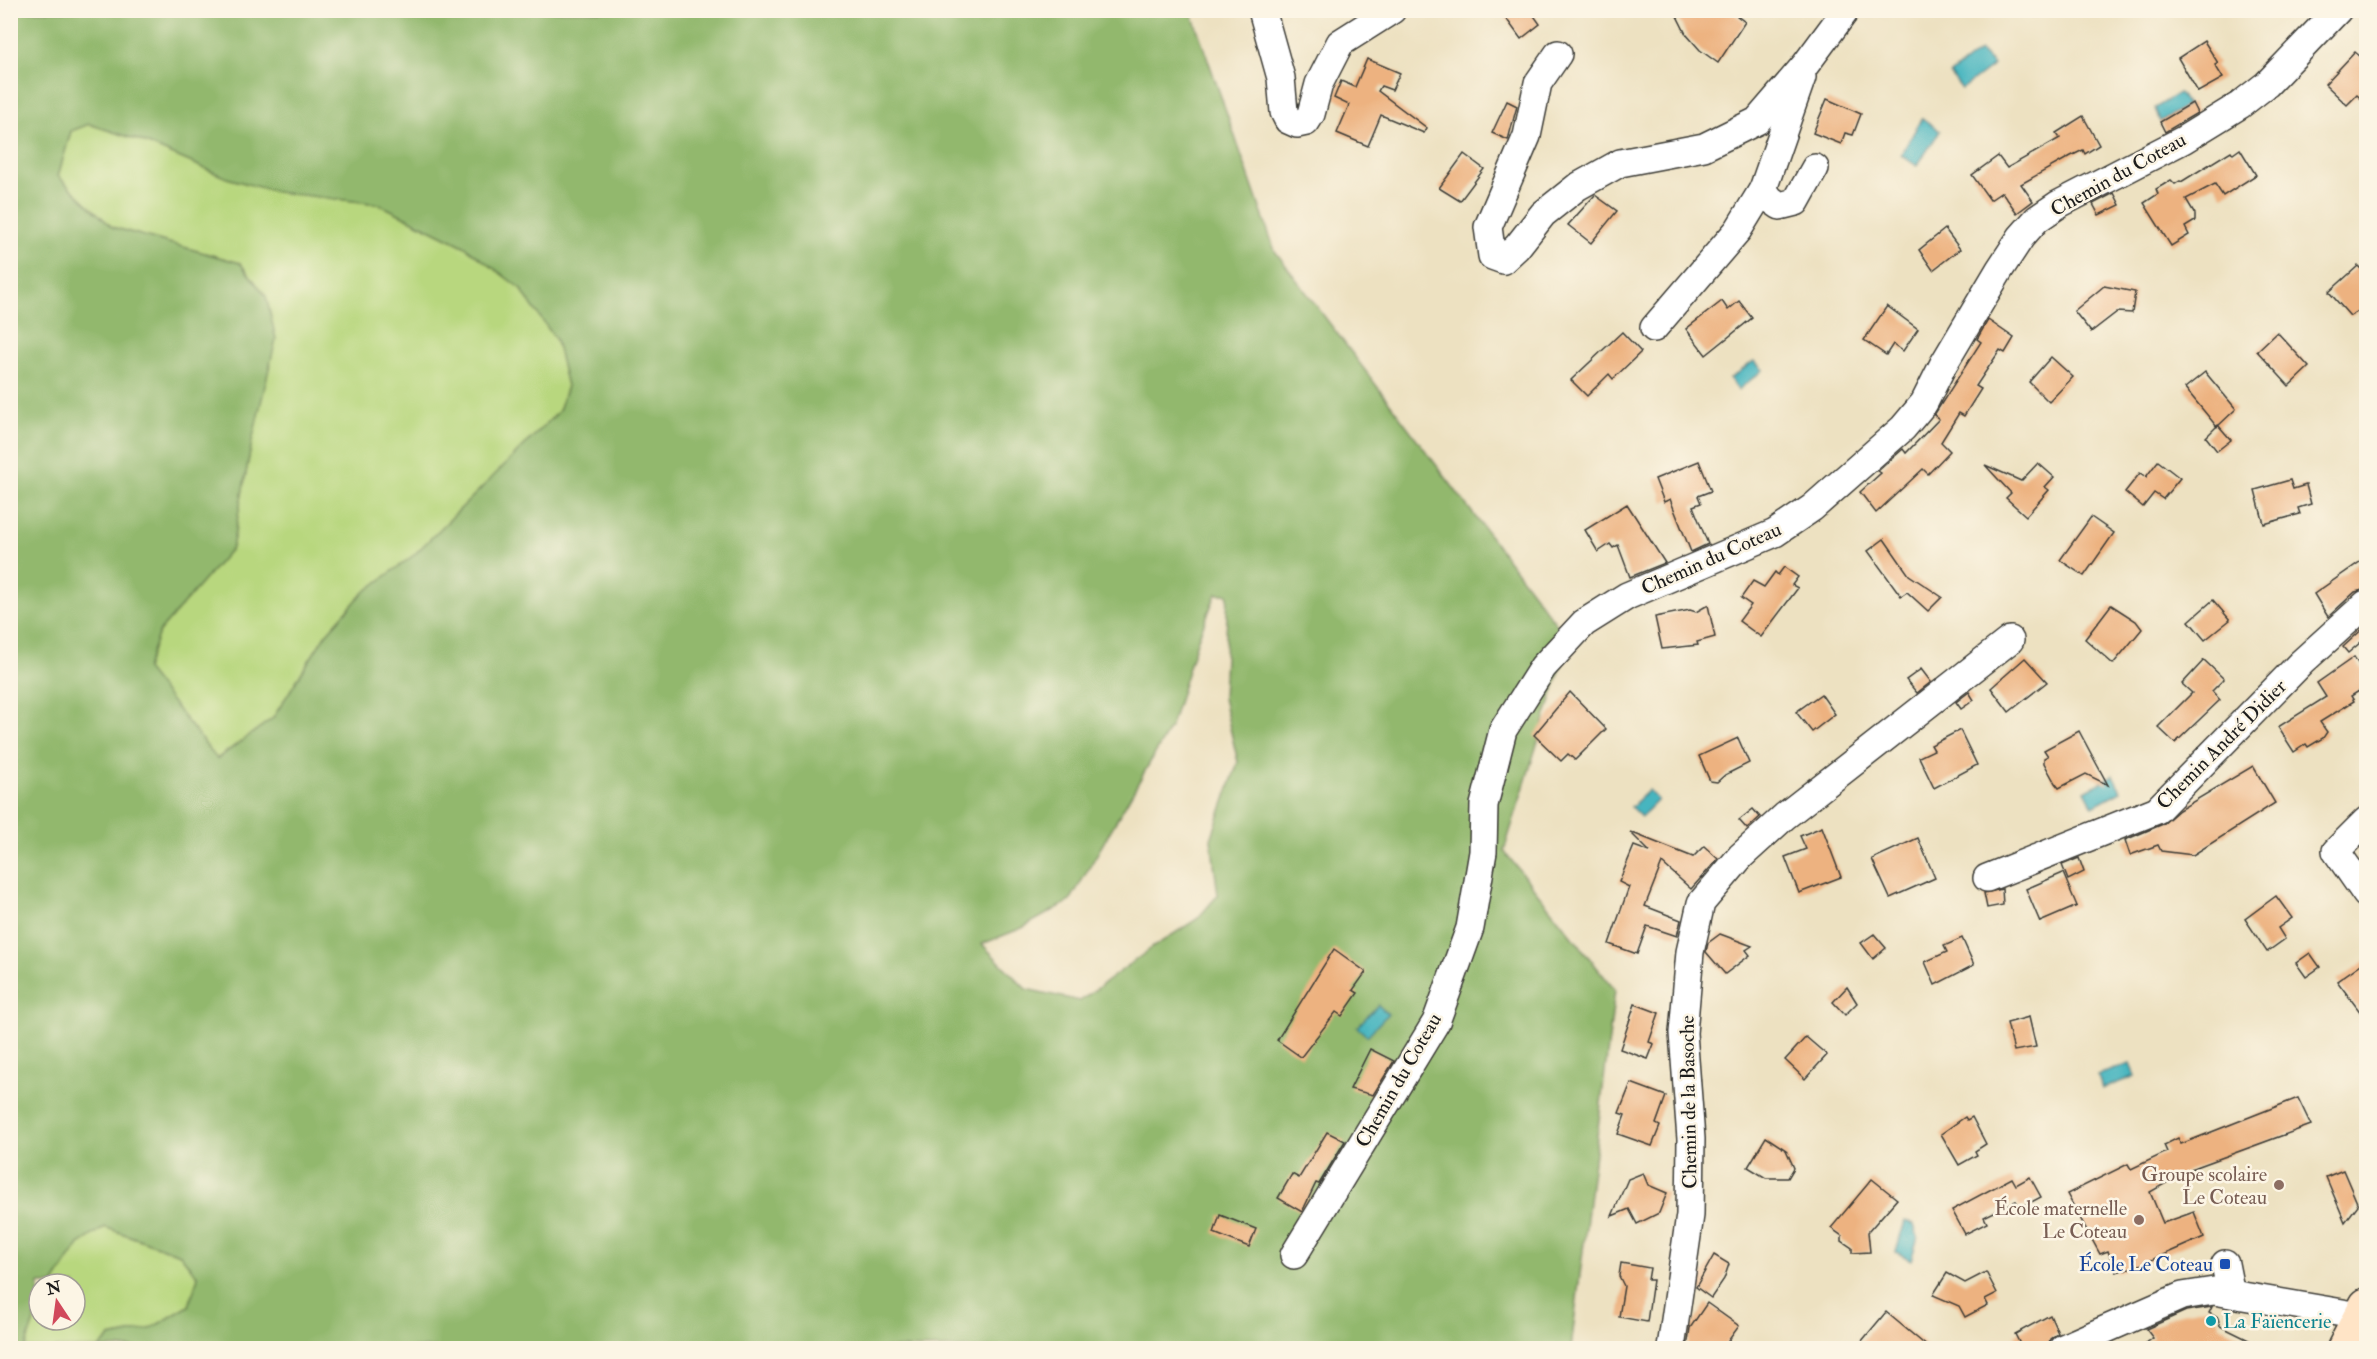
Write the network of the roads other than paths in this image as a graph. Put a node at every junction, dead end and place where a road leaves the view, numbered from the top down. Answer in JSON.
{"nodes":[{"id":1,"x":1262,"y":10,"type":"edge"},
{"id":2,"x":1392,"y":10,"type":"edge"},
{"id":3,"x":1846,"y":10,"type":"edge"},
{"id":4,"x":2338,"y":10,"type":"edge"},
{"id":5,"x":1558,"y":54,"type":"dead end"},
{"id":6,"x":1806,"y":64,"type":"junction"},
{"id":7,"x":1815,"y":168,"type":"dead end"},
{"id":8,"x":1763,"y":189,"type":"junction"},
{"id":9,"x":1654,"y":328,"type":"dead end"},
{"id":10,"x":2367,"y":604,"type":"edge"},
{"id":11,"x":2010,"y":640,"type":"dead end"},
{"id":12,"x":2367,"y":821,"type":"edge"},
{"id":13,"x":1987,"y":878,"type":"dead end"},
{"id":14,"x":2367,"y":894,"type":"edge"},
{"id":15,"x":1294,"y":1255,"type":"dead end"},
{"id":16,"x":2225,"y":1264,"type":"dead end"},
{"id":17,"x":2232,"y":1294,"type":"junction"},
{"id":18,"x":2365,"y":1313,"type":"edge"},
{"id":19,"x":1671,"y":1348,"type":"edge"},
{"id":20,"x":2063,"y":1348,"type":"edge"},
{"id":21,"x":2344,"y":1348,"type":"edge"}],
"edges":[{"from":1,"to":2,"type":"street"},
{"from":3,"to":6,"type":"street"},
{"from":4,"to":15,"type":"street","name":"Chemin du Coteau"},
{"from":5,"to":6,"type":"street"},
{"from":6,"to":8,"type":"street"},
{"from":7,"to":8,"type":"street"},
{"from":8,"to":9,"type":"street"},
{"from":10,"to":13,"type":"street","name":"Chemin André Didier"},
{"from":11,"to":19,"type":"street","name":"Chemin de la Basoche"},
{"from":12,"to":14,"type":"street"},
{"from":16,"to":17,"type":"street"},
{"from":17,"to":18,"type":"street"},
{"from":17,"to":20,"type":"street"},
{"from":18,"to":21,"type":"main road"}]}
